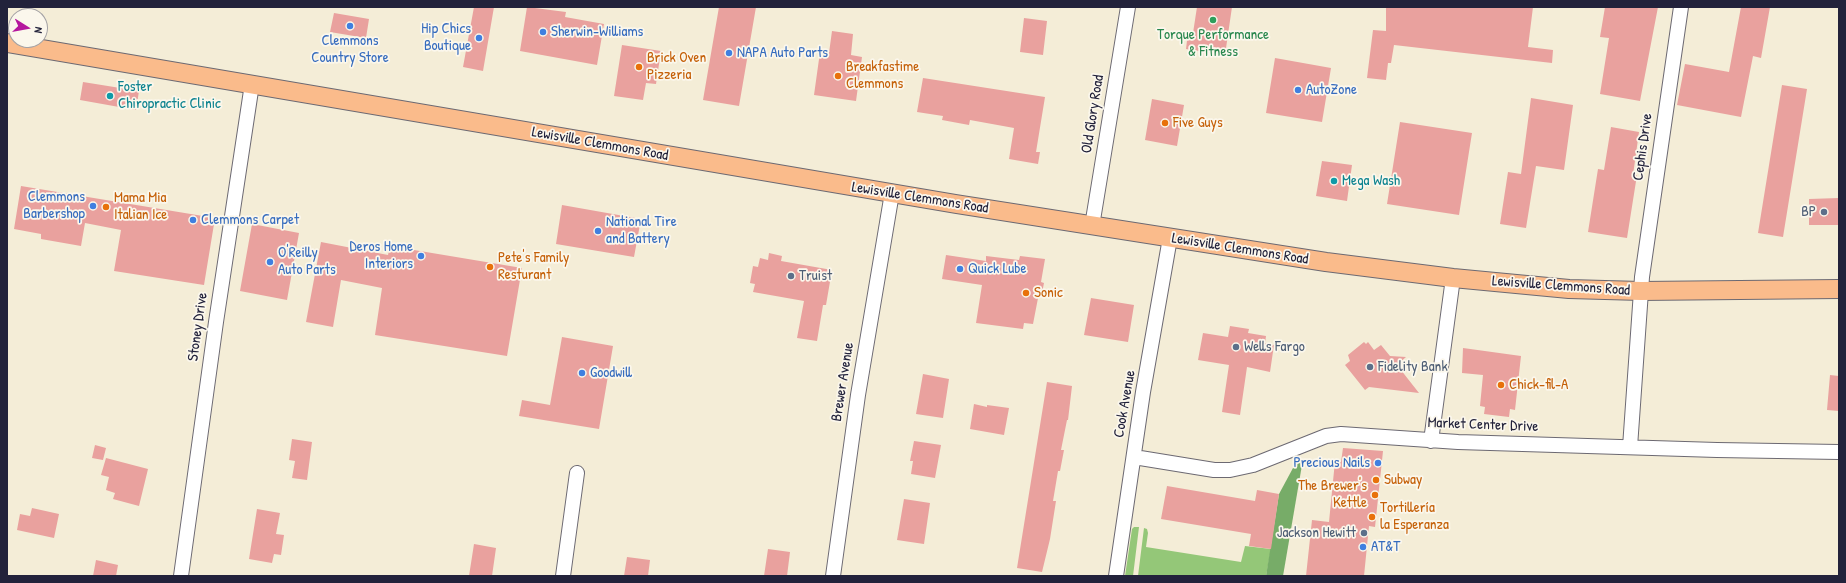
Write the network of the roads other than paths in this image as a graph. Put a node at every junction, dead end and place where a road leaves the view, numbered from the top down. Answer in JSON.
{"nodes":[{"id":1,"x":1128,"y":7,"type":"edge"},
{"id":2,"x":1681,"y":7,"type":"edge"},
{"id":3,"x":7,"y":43,"type":"edge"},
{"id":4,"x":252,"y":84,"type":"junction"},
{"id":5,"x":892,"y":193,"type":"junction"},
{"id":6,"x":1092,"y":226,"type":"junction"},
{"id":7,"x":1170,"y":238,"type":"junction"},
{"id":8,"x":1453,"y":278,"type":"junction"},
{"id":9,"x":1839,"y":289,"type":"edge"},
{"id":10,"x":1641,"y":291,"type":"junction"},
{"id":11,"x":1430,"y":441,"type":"junction"},
{"id":12,"x":1630,"y":448,"type":"junction"},
{"id":13,"x":1839,"y":452,"type":"edge"},
{"id":14,"x":1134,"y":457,"type":"junction"},
{"id":15,"x":577,"y":473,"type":"dead end"},
{"id":16,"x":181,"y":576,"type":"edge"},
{"id":17,"x":563,"y":576,"type":"edge"},
{"id":18,"x":833,"y":576,"type":"edge"},
{"id":19,"x":1116,"y":576,"type":"edge"}],
"edges":[{"from":1,"to":6,"type":"street","name":"Old Glory Road"},
{"from":2,"to":10,"type":"street","name":"Cephis Drive"},
{"from":3,"to":4,"type":"main road","name":"Lewisville Clemmons Road"},
{"from":4,"to":5,"type":"main road","name":"Lewisville Clemmons Road"},
{"from":4,"to":16,"type":"street","name":"Stoney Drive"},
{"from":5,"to":6,"type":"main road","name":"Lewisville Clemmons Road"},
{"from":5,"to":18,"type":"street","name":"Brewer Avenue"},
{"from":6,"to":7,"type":"main road","name":"Lewisville Clemmons Road"},
{"from":7,"to":8,"type":"main road","name":"Lewisville Clemmons Road"},
{"from":7,"to":14,"type":"street","name":"Cook Avenue"},
{"from":8,"to":10,"type":"main road","name":"Lewisville Clemmons Road"},
{"from":8,"to":11,"type":"street"},
{"from":9,"to":10,"type":"main road","name":"Lewisville Clemmons Road"},
{"from":10,"to":12,"type":"street","name":"Cephis Drive"},
{"from":11,"to":12,"type":"street","name":"Market Center Drive"},
{"from":11,"to":14,"type":"street","name":"Market Center Drive"},
{"from":12,"to":13,"type":"street","name":"Market Center Drive"},
{"from":14,"to":19,"type":"street","name":"Cook Avenue"},
{"from":15,"to":17,"type":"street"}]}
